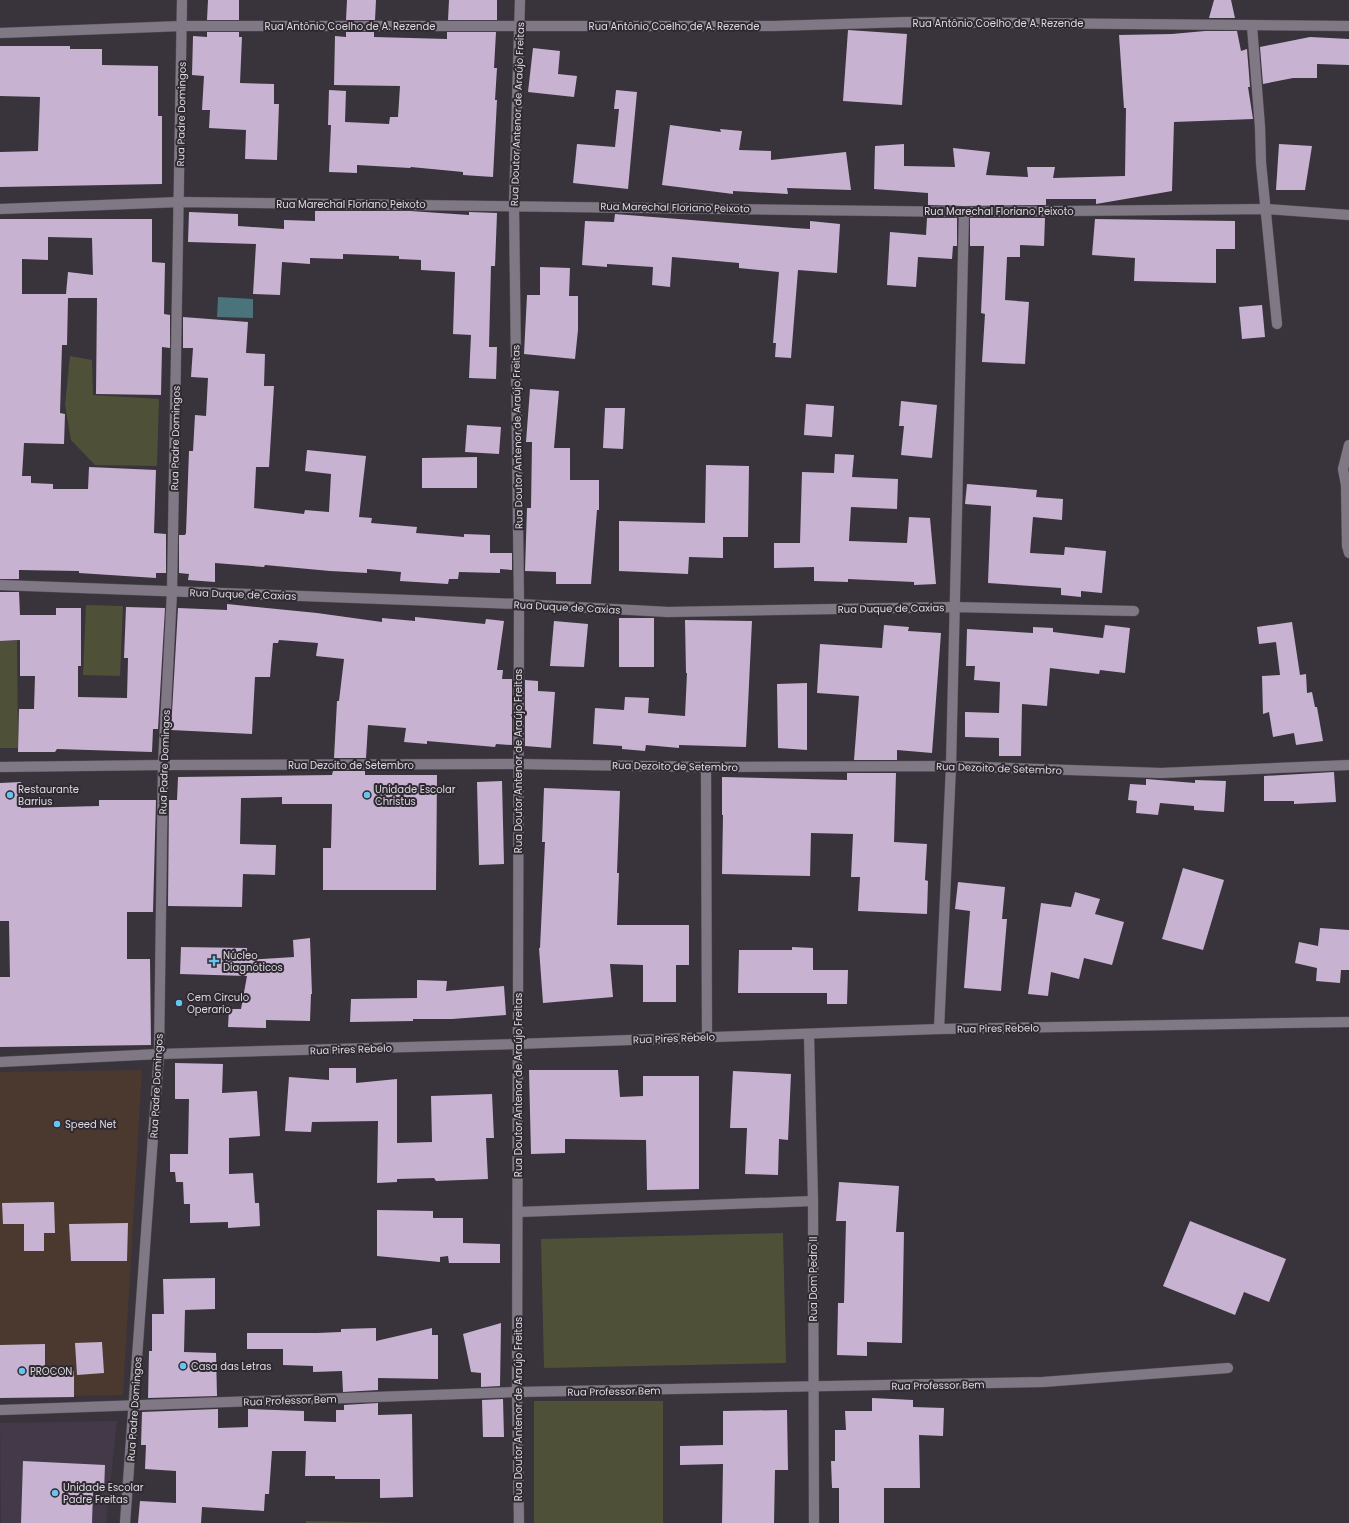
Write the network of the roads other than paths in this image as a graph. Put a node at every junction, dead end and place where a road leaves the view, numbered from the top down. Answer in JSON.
{"nodes":[{"id":1,"x":182,"y":0,"type":"edge"},
{"id":2,"x":520,"y":0,"type":"edge"},
{"id":3,"x":182,"y":26,"type":"junction"},
{"id":4,"x":520,"y":26,"type":"junction"},
{"id":5,"x":1252,"y":26,"type":"junction"},
{"id":6,"x":1349,"y":26,"type":"edge"},
{"id":7,"x":0,"y":33,"type":"edge"},
{"id":8,"x":180,"y":202,"type":"junction"},
{"id":9,"x":514,"y":205,"type":"junction"},
{"id":10,"x":0,"y":209,"type":"edge"},
{"id":11,"x":1266,"y":210,"type":"junction"},
{"id":12,"x":964,"y":212,"type":"junction"},
{"id":13,"x":1349,"y":215,"type":"edge"},
{"id":14,"x":1277,"y":324,"type":"dead end"},
{"id":15,"x":1349,"y":445,"type":"edge"},
{"id":16,"x":1349,"y":553,"type":"edge"},
{"id":17,"x":0,"y":585,"type":"edge"},
{"id":18,"x":172,"y":592,"type":"junction"},
{"id":19,"x":518,"y":604,"type":"junction"},
{"id":20,"x":954,"y":607,"type":"junction"},
{"id":21,"x":1134,"y":611,"type":"dead end"},
{"id":22,"x":517,"y":764,"type":"junction"},
{"id":23,"x":163,"y":765,"type":"junction"},
{"id":24,"x":1349,"y":765,"type":"edge"},
{"id":25,"x":951,"y":766,"type":"junction"},
{"id":26,"x":0,"y":767,"type":"edge"},
{"id":27,"x":706,"y":767,"type":"junction"},
{"id":28,"x":1349,"y":1022,"type":"edge"},
{"id":29,"x":939,"y":1029,"type":"junction"},
{"id":30,"x":809,"y":1035,"type":"junction"},
{"id":31,"x":707,"y":1036,"type":"junction"},
{"id":32,"x":517,"y":1044,"type":"junction"},
{"id":33,"x":159,"y":1054,"type":"junction"},
{"id":34,"x":0,"y":1062,"type":"edge"},
{"id":35,"x":813,"y":1200,"type":"junction"},
{"id":36,"x":519,"y":1212,"type":"junction"},
{"id":37,"x":1228,"y":1368,"type":"dead end"},
{"id":38,"x":814,"y":1387,"type":"junction"},
{"id":39,"x":517,"y":1392,"type":"junction"},
{"id":40,"x":134,"y":1405,"type":"junction"},
{"id":41,"x":0,"y":1410,"type":"edge"},
{"id":42,"x":125,"y":1523,"type":"edge"},
{"id":43,"x":519,"y":1523,"type":"edge"},
{"id":44,"x":814,"y":1523,"type":"edge"}],
"edges":[{"from":1,"to":3,"type":"street","name":"Rua Padre Domingos"},
{"from":2,"to":4,"type":"street","name":"Rua Doutor Antenor de Araújo Freitas"},
{"from":3,"to":4,"type":"street","name":"Rua Antônio Coelho de A. Rezende"},
{"from":3,"to":7,"type":"street","name":"Rua Antônio Coelho de A. Rezende"},
{"from":3,"to":8,"type":"street","name":"Rua Padre Domingos"},
{"from":4,"to":5,"type":"street","name":"Rua Antônio Coelho de A. Rezende"},
{"from":4,"to":9,"type":"street","name":"Rua Doutor Antenor de Araújo Freitas"},
{"from":5,"to":6,"type":"street","name":"Rua Antônio Coelho de A. Rezende"},
{"from":5,"to":11,"type":"street"},
{"from":8,"to":9,"type":"street","name":"Rua Marechal Floriano Peixoto"},
{"from":8,"to":10,"type":"street","name":"Rua Marechal Floriano Peixoto"},
{"from":8,"to":18,"type":"street","name":"Rua Padre Domingos"},
{"from":9,"to":12,"type":"street","name":"Rua Marechal Floriano Peixoto"},
{"from":9,"to":19,"type":"street","name":"Rua Doutor Antenor de Araújo Freitas"},
{"from":11,"to":12,"type":"street","name":"Rua Marechal Floriano Peixoto"},
{"from":11,"to":13,"type":"street","name":"Rua Marechal Floriano Peixoto"},
{"from":11,"to":14,"type":"street"},
{"from":12,"to":20,"type":"street"},
{"from":15,"to":16,"type":"street"},
{"from":17,"to":18,"type":"street","name":"Rua Duque de Caxias"},
{"from":18,"to":19,"type":"street","name":"Rua Duque de Caxias"},
{"from":18,"to":23,"type":"street","name":"Rua Padre Domingos"},
{"from":19,"to":20,"type":"street","name":"Rua Duque de Caxias"},
{"from":19,"to":22,"type":"street","name":"Rua Doutor Antenor de Araújo Freitas"},
{"from":20,"to":21,"type":"street","name":"Rua Duque de Caxias"},
{"from":20,"to":25,"type":"street"},
{"from":22,"to":23,"type":"street","name":"Rua Dezoito de Setembro"},
{"from":22,"to":27,"type":"street","name":"Rua Dezoito de Setembro"},
{"from":22,"to":32,"type":"street","name":"Rua Doutor Antenor de Araújo Freitas"},
{"from":23,"to":26,"type":"street","name":"Rua Dezoito de Setembro"},
{"from":23,"to":33,"type":"street","name":"Rua Padre Domingos"},
{"from":24,"to":25,"type":"street","name":"Rua Dezoito de Setembro"},
{"from":25,"to":27,"type":"street","name":"Rua Dezoito de Setembro"},
{"from":25,"to":29,"type":"street"},
{"from":27,"to":31,"type":"street"},
{"from":28,"to":29,"type":"street","name":"Rua Pires Rebelo"},
{"from":29,"to":30,"type":"street","name":"Rua Pires Rebelo"},
{"from":30,"to":31,"type":"street","name":"Rua Pires Rebelo"},
{"from":30,"to":35,"type":"street","name":"Rua Dom Pedro II"},
{"from":31,"to":32,"type":"street","name":"Rua Pires Rebelo"},
{"from":32,"to":33,"type":"street","name":"Rua Pires Rebelo"},
{"from":32,"to":36,"type":"street","name":"Rua Doutor Antenor de Araújo Freitas"},
{"from":33,"to":34,"type":"street","name":"Rua Pires Rebelo"},
{"from":33,"to":40,"type":"street","name":"Rua Padre Domingos"},
{"from":35,"to":36,"type":"street"},
{"from":35,"to":38,"type":"street","name":"Rua Dom Pedro II"},
{"from":36,"to":39,"type":"street","name":"Rua Doutor Antenor de Araújo Freitas"},
{"from":37,"to":38,"type":"street","name":"Rua Professor Bem"},
{"from":38,"to":39,"type":"street","name":"Rua Professor Bem"},
{"from":38,"to":44,"type":"street","name":"Rua Dom Pedro II"},
{"from":39,"to":40,"type":"street","name":"Rua Professor Bem"},
{"from":39,"to":43,"type":"street","name":"Rua Doutor Antenor de Araújo Freitas"},
{"from":40,"to":41,"type":"street","name":"Rua Professor Bem"},
{"from":40,"to":42,"type":"street","name":"Rua Padre Domingos"}]}
